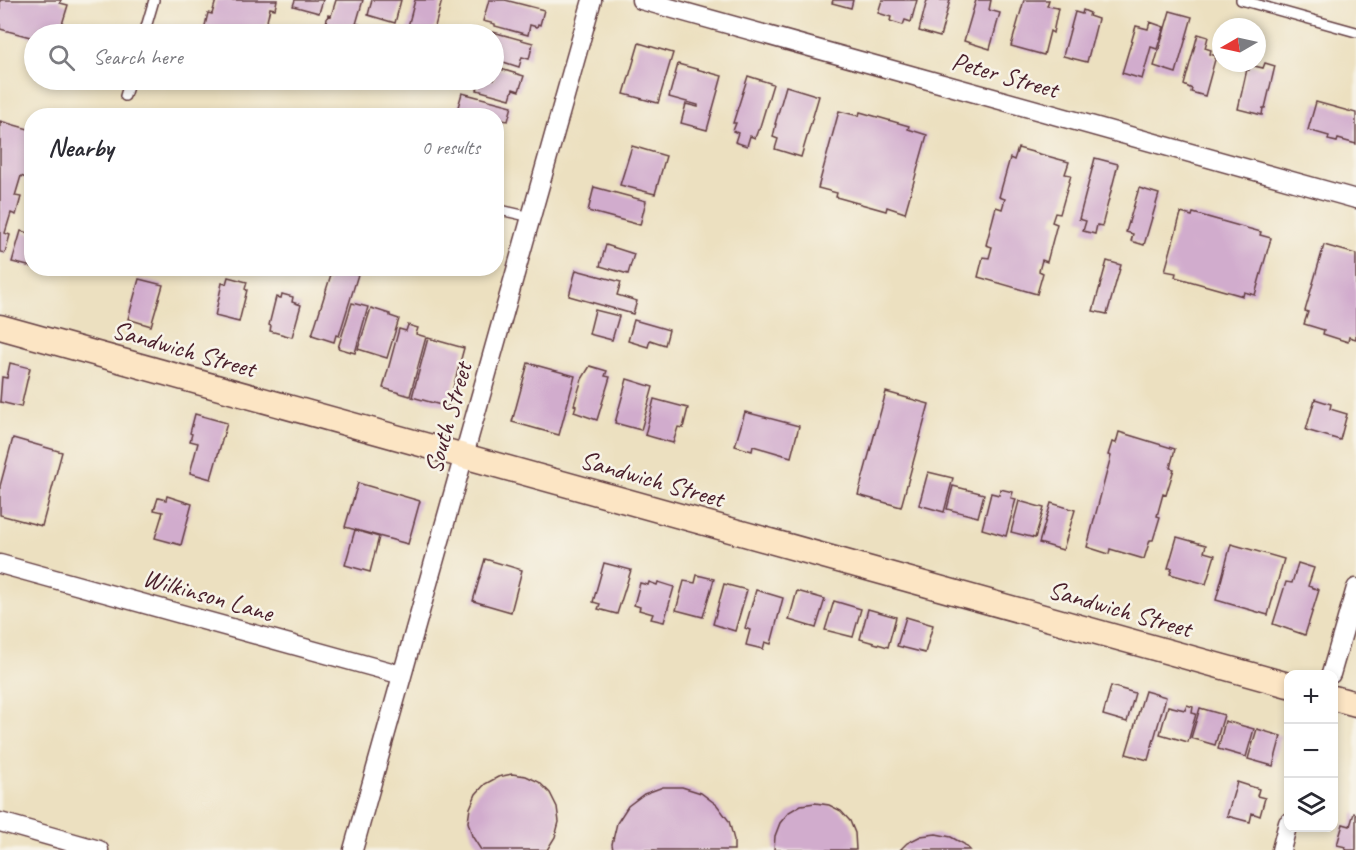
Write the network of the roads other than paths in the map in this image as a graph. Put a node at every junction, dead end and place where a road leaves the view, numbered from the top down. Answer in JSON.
{"nodes":[{"id":1,"x":154,"y":0,"type":"edge"},
{"id":2,"x":592,"y":0,"type":"edge"},
{"id":3,"x":641,"y":0,"type":"edge"},
{"id":4,"x":1241,"y":0,"type":"edge"},
{"id":5,"x":147,"y":24,"type":"edge"},
{"id":6,"x":1356,"y":32,"type":"edge"},
{"id":7,"x":127,"y":90,"type":"edge"},
{"id":8,"x":125,"y":96,"type":"dead end"},
{"id":9,"x":1356,"y":199,"type":"edge"},
{"id":10,"x":504,"y":211,"type":"edge"},
{"id":11,"x":531,"y":217,"type":"junction"},
{"id":12,"x":0,"y":327,"type":"edge"},
{"id":13,"x":464,"y":456,"type":"junction"},
{"id":14,"x":0,"y":564,"type":"edge"},
{"id":15,"x":1356,"y":588,"type":"edge"},
{"id":16,"x":1332,"y":670,"type":"edge"},
{"id":17,"x":402,"y":675,"type":"junction"},
{"id":18,"x":1284,"y":684,"type":"edge"},
{"id":19,"x":1338,"y":699,"type":"edge"},
{"id":20,"x":1356,"y":704,"type":"edge"},
{"id":21,"x":0,"y":822,"type":"edge"},
{"id":22,"x":1286,"y":832,"type":"edge"},
{"id":23,"x":99,"y":850,"type":"edge"},
{"id":24,"x":353,"y":850,"type":"edge"},
{"id":25,"x":1281,"y":850,"type":"edge"}],
"edges":[{"from":1,"to":5,"type":"lane"},
{"from":2,"to":11,"type":"street","name":"South Street"},
{"from":3,"to":9,"type":"street","name":"Peter Street"},
{"from":4,"to":6,"type":"lane"},
{"from":7,"to":8,"type":"lane"},
{"from":10,"to":11,"type":"lane"},
{"from":11,"to":13,"type":"street","name":"South Street"},
{"from":12,"to":13,"type":"main road","name":"Sandwich Street"},
{"from":13,"to":17,"type":"street","name":"South Street"},
{"from":13,"to":18,"type":"main road","name":"Sandwich Street"},
{"from":14,"to":17,"type":"street","name":"Wilkinson Lane"},
{"from":15,"to":16,"type":"street"},
{"from":17,"to":24,"type":"street","name":"South Street"},
{"from":19,"to":20,"type":"main road"},
{"from":21,"to":23,"type":"street"},
{"from":22,"to":25,"type":"street"}]}
